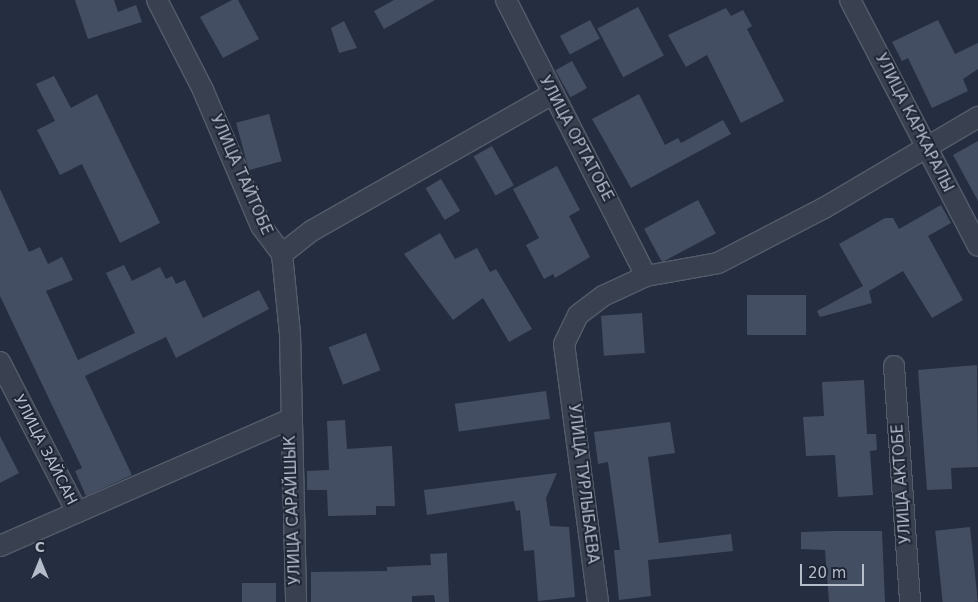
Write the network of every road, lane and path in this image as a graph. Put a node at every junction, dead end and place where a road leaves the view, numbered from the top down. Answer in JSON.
{"nodes":[{"id":1,"x":157,"y":0,"type":"edge"},
{"id":2,"x":506,"y":0,"type":"edge"},
{"id":3,"x":850,"y":0,"type":"edge"},
{"id":4,"x":551,"y":95,"type":"junction"},
{"id":5,"x":978,"y":117,"type":"edge"},
{"id":6,"x":926,"y":147,"type":"junction"},
{"id":7,"x":978,"y":246,"type":"edge"},
{"id":8,"x":282,"y":254,"type":"junction"},
{"id":9,"x":646,"y":276,"type":"junction"},
{"id":10,"x":0,"y":362,"type":"edge"},
{"id":11,"x":894,"y":366,"type":"dead end"},
{"id":12,"x":291,"y":419,"type":"junction"},
{"id":13,"x":76,"y":512,"type":"junction"},
{"id":14,"x":0,"y":546,"type":"edge"},
{"id":15,"x":296,"y":602,"type":"edge"},
{"id":16,"x":598,"y":602,"type":"edge"},
{"id":17,"x":910,"y":602,"type":"edge"}],
"edges":[{"from":1,"to":8,"type":"street","name":"УЛИЦА ТАЙТОБЕ"},
{"from":2,"to":4,"type":"street","name":"УЛИЦА ОРТАТОБЕ"},
{"from":3,"to":6,"type":"street","name":"УЛИЦА КАРКАРАЛЫ"},
{"from":4,"to":8,"type":"street"},
{"from":4,"to":9,"type":"street","name":"УЛИЦА ОРТАТОБЕ"},
{"from":5,"to":6,"type":"street","name":"УЛИЦА ТУРЛЫБАЕВА"},
{"from":6,"to":7,"type":"street","name":"УЛИЦА КАРКАРАЛЫ"},
{"from":6,"to":9,"type":"street","name":"УЛИЦА ТУРЛЫБАЕВА"},
{"from":8,"to":12,"type":"street"},
{"from":9,"to":16,"type":"street","name":"УЛИЦА ТУРЛЫБАЕВА"},
{"from":10,"to":13,"type":"street","name":"УЛИЦА ЗАЙСАН"},
{"from":11,"to":17,"type":"street","name":"УЛИЦА АКТОБЕ"},
{"from":12,"to":13,"type":"street"},
{"from":12,"to":15,"type":"street","name":"УЛИЦА САРАЙШЫК"},
{"from":13,"to":14,"type":"street"}]}
